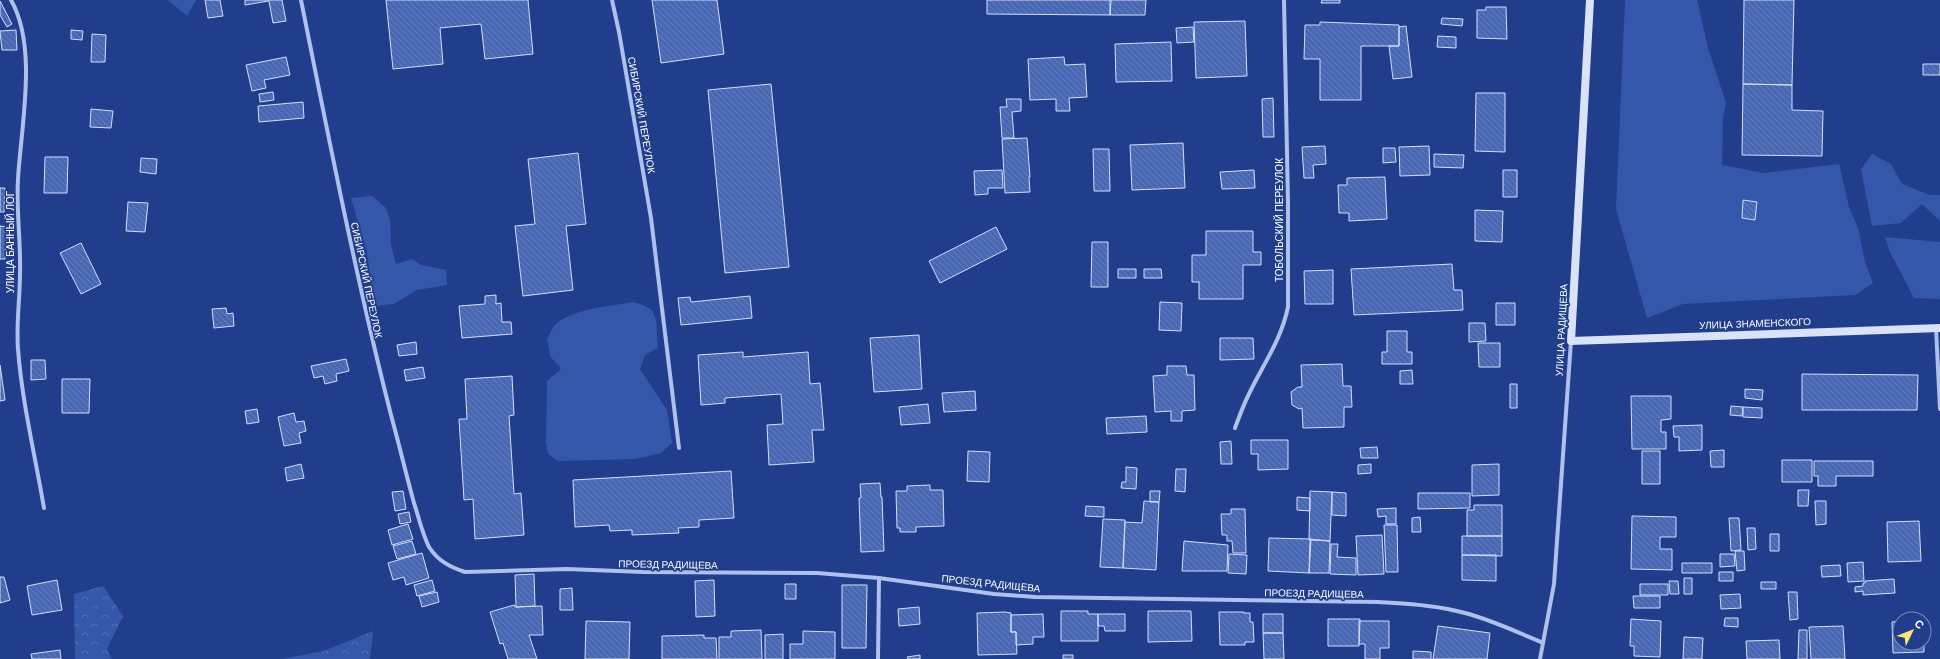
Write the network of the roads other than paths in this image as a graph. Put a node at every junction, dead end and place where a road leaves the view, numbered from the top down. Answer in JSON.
{"nodes":[{"id":1,"x":11,"y":0,"type":"edge"},
{"id":2,"x":301,"y":0,"type":"edge"},
{"id":3,"x":612,"y":0,"type":"edge"},
{"id":4,"x":1284,"y":0,"type":"edge"},
{"id":5,"x":1590,"y":0,"type":"edge"},
{"id":6,"x":1938,"y":328,"type":"edge"},
{"id":7,"x":1571,"y":341,"type":"junction"},
{"id":8,"x":1940,"y":409,"type":"edge"},
{"id":9,"x":1235,"y":428,"type":"dead end"},
{"id":10,"x":679,"y":448,"type":"dead end"},
{"id":11,"x":44,"y":508,"type":"dead end"},
{"id":12,"x":436,"y":557,"type":"joint"},
{"id":13,"x":879,"y":578,"type":"junction"},
{"id":14,"x":1543,"y":643,"type":"junction"},
{"id":15,"x":878,"y":659,"type":"edge"},
{"id":16,"x":1540,"y":659,"type":"edge"}],
"edges":[{"from":1,"to":11,"type":"street","name":"УЛИЦА БАННЫЙ ЛОГ"},
{"from":2,"to":12,"type":"street","name":"СИБИРСКИЙ ПЕРЕУЛОК"},
{"from":3,"to":10,"type":"street","name":"СИБИРСКИЙ ПЕРЕУЛОК"},
{"from":4,"to":9,"type":"street","name":"ТОБОЛЬСКИЙ ПЕРЕУЛОК"},
{"from":5,"to":7,"type":"main road","name":"УЛИЦА РАДИЩЕВА"},
{"from":6,"to":7,"type":"main road","name":"УЛИЦА ЗНАМЕНСКОГО"},
{"from":6,"to":8,"type":"street"},
{"from":7,"to":14,"type":"street","name":"УЛИЦА РАДИЩЕВА"},
{"from":12,"to":13,"type":"street","name":"ПРОЕЗД РАДИЩЕВА"},
{"from":13,"to":14,"type":"street","name":"ПРОЕЗД РАДИЩЕВА"},
{"from":13,"to":15,"type":"street"},
{"from":14,"to":16,"type":"street","name":"УЛИЦА РАДИЩЕВА"}]}
